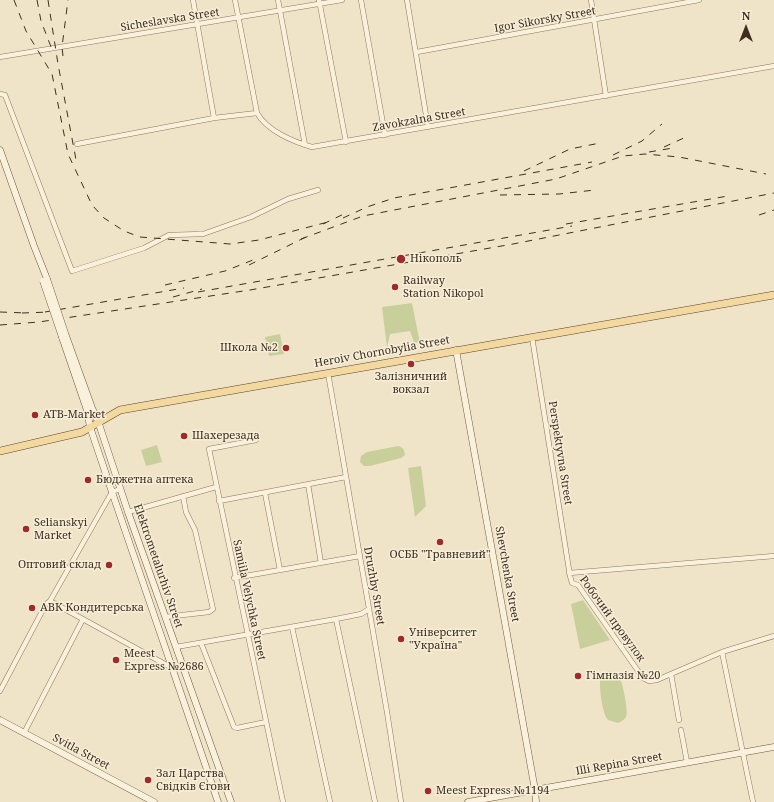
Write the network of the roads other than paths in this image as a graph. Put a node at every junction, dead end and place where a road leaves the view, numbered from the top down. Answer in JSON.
{"nodes":[{"id":1,"x":192,"y":0,"type":"edge"},
{"id":2,"x":235,"y":0,"type":"edge"},
{"id":3,"x":278,"y":0,"type":"edge"},
{"id":4,"x":342,"y":0,"type":"edge"},
{"id":5,"x":361,"y":0,"type":"edge"},
{"id":6,"x":407,"y":0,"type":"edge"},
{"id":7,"x":591,"y":0,"type":"edge"},
{"id":8,"x":699,"y":0,"type":"edge"},
{"id":9,"x":319,"y":2,"type":"edge"},
{"id":10,"x":280,"y":10,"type":"junction"},
{"id":11,"x":238,"y":18,"type":"junction"},
{"id":12,"x":594,"y":20,"type":"junction"},
{"id":13,"x":197,"y":25,"type":"junction"},
{"id":14,"x":417,"y":52,"type":"junction"},
{"id":15,"x":0,"y":57,"type":"edge"},
{"id":16,"x":774,"y":66,"type":"edge"},
{"id":17,"x":0,"y":94,"type":"edge"},
{"id":18,"x":606,"y":96,"type":"junction"},
{"id":19,"x":257,"y":113,"type":"junction"},
{"id":20,"x":214,"y":118,"type":"junction"},
{"id":21,"x":428,"y":128,"type":"junction"},
{"id":22,"x":384,"y":135,"type":"junction"},
{"id":23,"x":346,"y":142,"type":"junction"},
{"id":24,"x":77,"y":144,"type":"dead end"},
{"id":25,"x":305,"y":145,"type":"junction"},
{"id":26,"x":0,"y":150,"type":"edge"},
{"id":27,"x":318,"y":190,"type":"dead end"},
{"id":28,"x":774,"y":295,"type":"edge"},
{"id":29,"x":64,"y":337,"type":"junction"},
{"id":30,"x":532,"y":337,"type":"junction"},
{"id":31,"x":456,"y":350,"type":"junction"},
{"id":32,"x":328,"y":373,"type":"junction"},
{"id":33,"x":98,"y":421,"type":"junction"},
{"id":34,"x":90,"y":427,"type":"junction"},
{"id":35,"x":256,"y":440,"type":"dead end"},
{"id":36,"x":0,"y":451,"type":"edge"},
{"id":37,"x":346,"y":477,"type":"junction"},
{"id":38,"x":308,"y":484,"type":"junction"},
{"id":39,"x":216,"y":487,"type":"junction"},
{"id":40,"x":120,"y":490,"type":"junction"},
{"id":41,"x":112,"y":492,"type":"junction"},
{"id":42,"x":265,"y":492,"type":"junction"},
{"id":43,"x":183,"y":496,"type":"junction"},
{"id":44,"x":219,"y":501,"type":"junction"},
{"id":45,"x":128,"y":512,"type":"junction"},
{"id":46,"x":360,"y":556,"type":"junction"},
{"id":47,"x":774,"y":556,"type":"edge"},
{"id":48,"x":321,"y":563,"type":"junction"},
{"id":49,"x":280,"y":570,"type":"junction"},
{"id":50,"x":580,"y":572,"type":"junction"},
{"id":51,"x":569,"y":573,"type":"junction"},
{"id":52,"x":234,"y":578,"type":"junction"},
{"id":53,"x":572,"y":583,"type":"junction"},
{"id":54,"x":50,"y":601,"type":"junction"},
{"id":55,"x":369,"y":609,"type":"junction"},
{"id":56,"x":165,"y":617,"type":"junction"},
{"id":57,"x":83,"y":619,"type":"junction"},
{"id":58,"x":336,"y":619,"type":"junction"},
{"id":59,"x":292,"y":627,"type":"junction"},
{"id":60,"x":247,"y":635,"type":"junction"},
{"id":61,"x":774,"y":636,"type":"edge"},
{"id":62,"x":201,"y":643,"type":"junction"},
{"id":63,"x":176,"y":647,"type":"junction"},
{"id":64,"x":722,"y":652,"type":"junction"},
{"id":65,"x":172,"y":668,"type":"junction"},
{"id":66,"x":671,"y":674,"type":"junction"},
{"id":67,"x":0,"y":691,"type":"edge"},
{"id":68,"x":0,"y":720,"type":"edge"},
{"id":69,"x":679,"y":720,"type":"dead end"},
{"id":70,"x":266,"y":722,"type":"junction"},
{"id":71,"x":681,"y":730,"type":"dead end"},
{"id":72,"x":24,"y":733,"type":"junction"},
{"id":73,"x":774,"y":747,"type":"edge"},
{"id":74,"x":742,"y":753,"type":"junction"},
{"id":75,"x":687,"y":762,"type":"junction"},
{"id":76,"x":536,"y":790,"type":"junction"},
{"id":77,"x":154,"y":802,"type":"edge"},
{"id":78,"x":218,"y":802,"type":"edge"},
{"id":79,"x":231,"y":802,"type":"edge"},
{"id":80,"x":283,"y":802,"type":"edge"},
{"id":81,"x":330,"y":802,"type":"edge"},
{"id":82,"x":375,"y":802,"type":"edge"},
{"id":83,"x":401,"y":802,"type":"edge"},
{"id":84,"x":468,"y":802,"type":"edge"},
{"id":85,"x":536,"y":802,"type":"edge"},
{"id":86,"x":753,"y":802,"type":"edge"}],
"edges":[{"from":1,"to":13,"type":"street"},
{"from":2,"to":11,"type":"street"},
{"from":3,"to":10,"type":"street"},
{"from":4,"to":9,"type":"street","name":"Sicheslavska Street"},
{"from":5,"to":22,"type":"street"},
{"from":6,"to":14,"type":"street"},
{"from":7,"to":12,"type":"street"},
{"from":8,"to":12,"type":"street","name":"Igor Sikorsky Street"},
{"from":9,"to":10,"type":"street","name":"Sicheslavska Street"},
{"from":9,"to":23,"type":"street"},
{"from":10,"to":11,"type":"street","name":"Sicheslavska Street"},
{"from":10,"to":25,"type":"street"},
{"from":11,"to":13,"type":"street","name":"Sicheslavska Street"},
{"from":11,"to":19,"type":"street"},
{"from":12,"to":14,"type":"street","name":"Igor Sikorsky Street"},
{"from":12,"to":18,"type":"street"},
{"from":13,"to":15,"type":"street","name":"Sicheslavska Street"},
{"from":13,"to":20,"type":"street"},
{"from":14,"to":21,"type":"street"},
{"from":16,"to":18,"type":"street","name":"Zavokzalna Street"},
{"from":17,"to":27,"type":"street"},
{"from":18,"to":21,"type":"street","name":"Zavokzalna Street"},
{"from":19,"to":20,"type":"street"},
{"from":19,"to":25,"type":"street","name":"Zavokzalna Street"},
{"from":20,"to":24,"type":"street"},
{"from":21,"to":22,"type":"street","name":"Zavokzalna Street"},
{"from":22,"to":23,"type":"street","name":"Zavokzalna Street"},
{"from":23,"to":25,"type":"street","name":"Zavokzalna Street"},
{"from":26,"to":29,"type":"main road","bridge":true},
{"from":28,"to":30,"type":"main road","name":"Heroiv Chornobylia Street"},
{"from":29,"to":33,"type":"main road","name":"Elektrometalurhiv Street"},
{"from":29,"to":34,"type":"main road","name":"Elektrometalurhiv Street"},
{"from":30,"to":31,"type":"main road","name":"Heroiv Chornobylia Street"},
{"from":30,"to":51,"type":"street","name":"Perspektyvna Street"},
{"from":31,"to":32,"type":"main road","name":"Heroiv Chornobylia Street"},
{"from":31,"to":76,"type":"main road","name":"Shevchenka Street"},
{"from":32,"to":33,"type":"main road","name":"Heroiv Chornobylia Street"},
{"from":32,"to":37,"type":"street","name":"Druzhby Street"},
{"from":33,"to":34,"type":"main road","name":"Heroiv Chornobylia Street"},
{"from":33,"to":40,"type":"main road","name":"Elektrometalurhiv Street"},
{"from":34,"to":36,"type":"main road","name":"Heroiv Chornobylia Street"},
{"from":34,"to":41,"type":"main road","name":"Elektrometalurhiv Street"},
{"from":35,"to":39,"type":"street","name":"Samiila Velychka Street"},
{"from":37,"to":38,"type":"street"},
{"from":37,"to":46,"type":"street","name":"Druzhby Street"},
{"from":38,"to":42,"type":"street"},
{"from":38,"to":48,"type":"street"},
{"from":39,"to":43,"type":"street"},
{"from":39,"to":44,"type":"street","name":"Samiila Velychka Street"},
{"from":40,"to":41,"type":"street"},
{"from":40,"to":45,"type":"main road","name":"Elektrometalurhiv Street"},
{"from":41,"to":54,"type":"street"},
{"from":41,"to":65,"type":"main road","name":"Elektrometalurhiv Street"},
{"from":42,"to":44,"type":"street"},
{"from":42,"to":49,"type":"street"},
{"from":43,"to":45,"type":"street"},
{"from":43,"to":56,"type":"street"},
{"from":44,"to":52,"type":"street","name":"Samiila Velychka Street"},
{"from":45,"to":56,"type":"main road","name":"Elektrometalurhiv Street"},
{"from":46,"to":48,"type":"street"},
{"from":46,"to":55,"type":"street","name":"Druzhby Street"},
{"from":47,"to":50,"type":"street"},
{"from":48,"to":49,"type":"street"},
{"from":49,"to":52,"type":"street"},
{"from":50,"to":51,"type":"street"},
{"from":50,"to":53,"type":"street"},
{"from":51,"to":53,"type":"street","name":"Робочий провулок"},
{"from":52,"to":60,"type":"street","name":"Samiila Velychka Street"},
{"from":53,"to":66,"type":"street","name":"Робочий провулок"},
{"from":54,"to":57,"type":"street"},
{"from":54,"to":67,"type":"street"},
{"from":55,"to":58,"type":"street"},
{"from":55,"to":83,"type":"street","name":"Druzhby Street"},
{"from":56,"to":63,"type":"main road","name":"Elektrometalurhiv Street"},
{"from":57,"to":65,"type":"street"},
{"from":57,"to":72,"type":"street"},
{"from":58,"to":59,"type":"street"},
{"from":58,"to":82,"type":"street"},
{"from":59,"to":60,"type":"street"},
{"from":59,"to":81,"type":"street"},
{"from":60,"to":62,"type":"street"},
{"from":60,"to":70,"type":"street","name":"Samiila Velychka Street"},
{"from":61,"to":64,"type":"street","name":"Робочий провулок"},
{"from":62,"to":63,"type":"street"},
{"from":62,"to":70,"type":"street"},
{"from":63,"to":79,"type":"main road","name":"Elektrometalurhiv Street"},
{"from":64,"to":66,"type":"street","name":"Робочий провулок"},
{"from":64,"to":74,"type":"street"},
{"from":65,"to":78,"type":"main road","name":"Elektrometalurhiv Street"},
{"from":66,"to":69,"type":"street"},
{"from":68,"to":72,"type":"main road","name":"Svitla Street"},
{"from":70,"to":80,"type":"street","name":"Samiila Velychka Street"},
{"from":71,"to":75,"type":"street"},
{"from":72,"to":77,"type":"main road","name":"Svitla Street"},
{"from":73,"to":74,"type":"main road","name":"Illi Repina Street"},
{"from":74,"to":75,"type":"main road","name":"Illi Repina Street"},
{"from":74,"to":86,"type":"street"},
{"from":75,"to":76,"type":"main road","name":"Illi Repina Street"},
{"from":76,"to":84,"type":"main road","name":"Illi Repina Street"},
{"from":76,"to":85,"type":"main road","name":"Shevchenka Street"}]}
